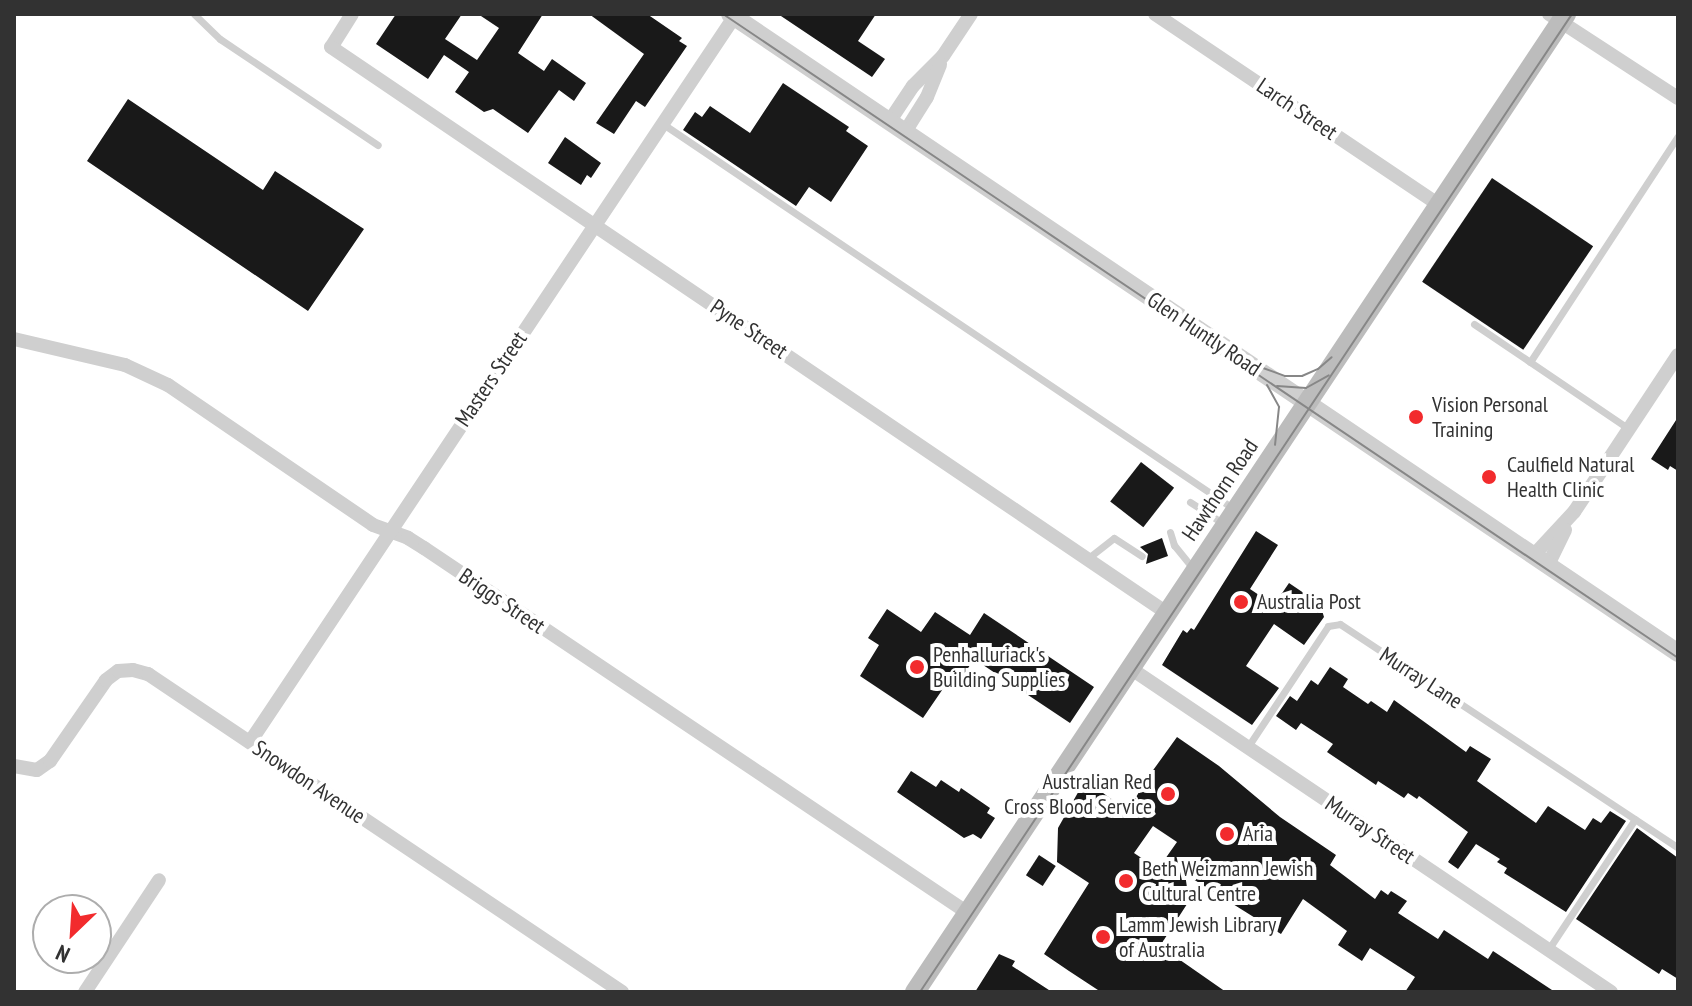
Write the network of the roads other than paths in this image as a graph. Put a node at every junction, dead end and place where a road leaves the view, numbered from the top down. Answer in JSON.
{"nodes":[{"id":1,"x":194,"y":14,"type":"edge"},
{"id":2,"x":352,"y":14,"type":"edge"},
{"id":3,"x":971,"y":14,"type":"edge"},
{"id":4,"x":1155,"y":14,"type":"edge"},
{"id":5,"x":732,"y":16,"type":"edge"},
{"id":6,"x":1559,"y":16,"type":"edge"},
{"id":7,"x":1678,"y":98,"type":"edge"},
{"id":8,"x":663,"y":124,"type":"junction"},
{"id":9,"x":897,"y":127,"type":"junction"},
{"id":10,"x":1678,"y":136,"type":"edge"},
{"id":11,"x":378,"y":145,"type":"dead end"},
{"id":12,"x":1439,"y":205,"type":"junction"},
{"id":13,"x":594,"y":225,"type":"junction"},
{"id":14,"x":1474,"y":324,"type":"dead end"},
{"id":15,"x":14,"y":339,"type":"edge"},
{"id":16,"x":1678,"y":355,"type":"edge"},
{"id":17,"x":1530,"y":362,"type":"junction"},
{"id":18,"x":1308,"y":403,"type":"junction"},
{"id":19,"x":1629,"y":429,"type":"junction"},
{"id":20,"x":1190,"y":502,"type":"dead end"},
{"id":21,"x":1231,"y":518,"type":"junction"},
{"id":22,"x":389,"y":531,"type":"junction"},
{"id":23,"x":1170,"y":532,"type":"dead end"},
{"id":24,"x":1142,"y":556,"type":"dead end"},
{"id":25,"x":1087,"y":559,"type":"junction"},
{"id":26,"x":1541,"y":560,"type":"junction"},
{"id":27,"x":1195,"y":572,"type":"junction"},
{"id":28,"x":1167,"y":613,"type":"junction"},
{"id":29,"x":1678,"y":653,"type":"edge"},
{"id":30,"x":1130,"y":668,"type":"junction"},
{"id":31,"x":250,"y":742,"type":"junction"},
{"id":32,"x":1247,"y":748,"type":"junction"},
{"id":33,"x":14,"y":766,"type":"edge"},
{"id":34,"x":1635,"y":819,"type":"junction"},
{"id":35,"x":1678,"y":848,"type":"edge"},
{"id":36,"x":159,"y":880,"type":"dead end"},
{"id":37,"x":968,"y":913,"type":"junction"},
{"id":38,"x":1548,"y":950,"type":"junction"},
{"id":39,"x":85,"y":992,"type":"edge"},
{"id":40,"x":622,"y":992,"type":"edge"},
{"id":41,"x":915,"y":992,"type":"edge"},
{"id":42,"x":1611,"y":992,"type":"edge"}],
"edges":[{"from":1,"to":11,"type":"lane"},
{"from":2,"to":13,"type":"street","name":"Pyne Street"},
{"from":3,"to":9,"type":"street"},
{"from":4,"to":12,"type":"street","name":"Larch Street"},
{"from":5,"to":8,"type":"street","name":"Masters Street"},
{"from":5,"to":9,"type":"street","name":"Glen Huntly Road"},
{"from":6,"to":7,"type":"street"},
{"from":6,"to":12,"type":"main road","name":"Hawthorn Road"},
{"from":8,"to":13,"type":"street","name":"Masters Street"},
{"from":8,"to":21,"type":"lane"},
{"from":9,"to":18,"type":"street","name":"Glen Huntly Road"},
{"from":10,"to":17,"type":"lane"},
{"from":12,"to":18,"type":"main road","name":"Hawthorn Road"},
{"from":13,"to":22,"type":"street","name":"Masters Street"},
{"from":13,"to":25,"type":"street","name":"Pyne Street"},
{"from":14,"to":17,"type":"lane"},
{"from":15,"to":22,"type":"street","name":"Briggs Street"},
{"from":16,"to":19,"type":"street"},
{"from":17,"to":19,"type":"lane"},
{"from":18,"to":21,"type":"main road","name":"Hawthorn Road"},
{"from":18,"to":26,"type":"street","name":"Glen Huntly Road"},
{"from":19,"to":26,"type":"street"},
{"from":20,"to":21,"type":"lane"},
{"from":21,"to":27,"type":"main road","name":"Hawthorn Road"},
{"from":22,"to":31,"type":"street","name":"Masters Street"},
{"from":22,"to":37,"type":"street","name":"Briggs Street"},
{"from":23,"to":27,"type":"lane"},
{"from":24,"to":25,"type":"lane"},
{"from":25,"to":28,"type":"street","name":"Pyne Street"},
{"from":26,"to":29,"type":"street","name":"Glen Huntly Road"},
{"from":27,"to":28,"type":"main road","name":"Hawthorn Road"},
{"from":28,"to":30,"type":"main road","name":"Hawthorn Road"},
{"from":30,"to":32,"type":"street","name":"Murray Street"},
{"from":30,"to":37,"type":"main road","name":"Hawthorn Road"},
{"from":31,"to":33,"type":"street","name":"Snowdon Avenue"},
{"from":31,"to":40,"type":"street","name":"Snowdon Avenue"},
{"from":32,"to":34,"type":"lane","name":"Murray Lane"},
{"from":32,"to":38,"type":"street","name":"Murray Street"},
{"from":34,"to":35,"type":"lane","name":"Murray Lane"},
{"from":34,"to":38,"type":"lane"},
{"from":36,"to":39,"type":"street"},
{"from":37,"to":41,"type":"main road","name":"Hawthorn Road"},
{"from":38,"to":42,"type":"street","name":"Murray Street"}]}
